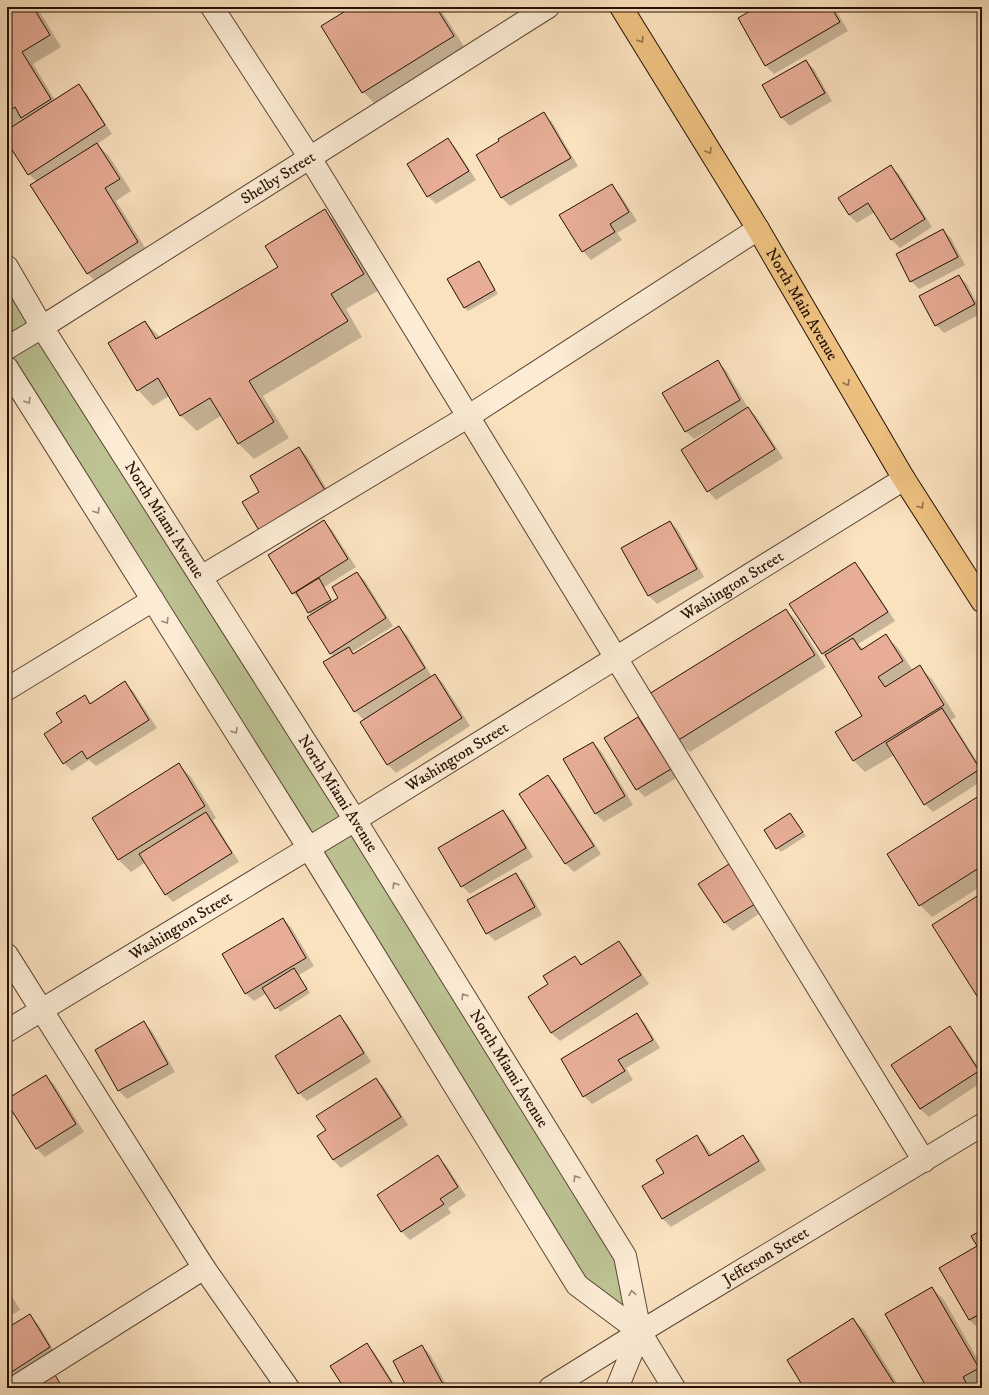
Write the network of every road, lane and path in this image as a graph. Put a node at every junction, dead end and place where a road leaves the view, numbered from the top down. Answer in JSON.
{"nodes":[{"id":1,"x":212,"y":7,"type":"edge"},
{"id":2,"x":548,"y":7,"type":"edge"},
{"id":3,"x":621,"y":7,"type":"edge"},
{"id":4,"x":310,"y":158,"type":"junction"},
{"id":5,"x":758,"y":229,"type":"junction"},
{"id":6,"x":7,"y":267,"type":"edge"},
{"id":7,"x":42,"y":327,"type":"junction"},
{"id":8,"x":7,"y":348,"type":"edge"},
{"id":9,"x":7,"y":368,"type":"edge"},
{"id":10,"x":468,"y":416,"type":"junction"},
{"id":11,"x":904,"y":479,"type":"junction"},
{"id":12,"x":201,"y":577,"type":"junction"},
{"id":13,"x":976,"y":579,"type":"edge"},
{"id":14,"x":153,"y":600,"type":"junction"},
{"id":15,"x":982,"y":601,"type":"edge"},
{"id":16,"x":616,"y":657,"type":"junction"},
{"id":17,"x":7,"y":689,"type":"edge"},
{"id":18,"x":354,"y":820,"type":"junction"},
{"id":19,"x":308,"y":848,"type":"junction"},
{"id":20,"x":7,"y":955,"type":"edge"},
{"id":21,"x":41,"y":1010,"type":"junction"},
{"id":22,"x":7,"y":1031,"type":"edge"},
{"id":23,"x":982,"y":1125,"type":"edge"},
{"id":24,"x":924,"y":1161,"type":"junction"},
{"id":25,"x":204,"y":1268,"type":"junction"},
{"id":26,"x":640,"y":1332,"type":"junction"},
{"id":27,"x":14,"y":1388,"type":"edge"},
{"id":28,"x":288,"y":1388,"type":"edge"},
{"id":29,"x":550,"y":1388,"type":"edge"},
{"id":30,"x":617,"y":1388,"type":"edge"},
{"id":31,"x":674,"y":1388,"type":"edge"}],
"edges":[{"from":1,"to":4,"type":"street"},
{"from":2,"to":4,"type":"street","name":"Shelby Street"},
{"from":3,"to":5,"type":"main road","name":"North Main Avenue","one_way":true},
{"from":4,"to":7,"type":"street","name":"Shelby Street"},
{"from":4,"to":10,"type":"street"},
{"from":5,"to":10,"type":"street"},
{"from":5,"to":11,"type":"main road","name":"North Main Avenue","one_way":true},
{"from":6,"to":7,"type":"street","name":"North Miami Avenue"},
{"from":7,"to":8,"type":"street","name":"Shelby Street"},
{"from":7,"to":12,"type":"street","name":"North Miami Avenue"},
{"from":9,"to":14,"type":"street","name":"North Miami Avenue","one_way":true},
{"from":10,"to":12,"type":"street"},
{"from":10,"to":16,"type":"street"},
{"from":11,"to":13,"type":"main road","name":"North Main Avenue","one_way":true},
{"from":11,"to":16,"type":"street","name":"Washington Street"},
{"from":12,"to":18,"type":"street","name":"North Miami Avenue"},
{"from":13,"to":15,"type":"main road","name":"North Main Avenue"},
{"from":14,"to":17,"type":"street"},
{"from":14,"to":19,"type":"street","name":"North Miami Avenue","one_way":true},
{"from":16,"to":18,"type":"street","name":"Washington Street"},
{"from":16,"to":24,"type":"street"},
{"from":18,"to":19,"type":"street","name":"Washington Street"},
{"from":26,"to":18,"type":"street","name":"North Miami Avenue","one_way":true},
{"from":19,"to":21,"type":"street","name":"Washington Street"},
{"from":19,"to":26,"type":"street","name":"North Miami Avenue"},
{"from":20,"to":21,"type":"street"},
{"from":21,"to":22,"type":"street","name":"Washington Street"},
{"from":21,"to":25,"type":"street"},
{"from":23,"to":24,"type":"street","name":"Jefferson Street"},
{"from":24,"to":26,"type":"street","name":"Jefferson Street"},
{"from":25,"to":27,"type":"street"},
{"from":25,"to":28,"type":"street"},
{"from":26,"to":29,"type":"street","name":"Jefferson Street"},
{"from":26,"to":30,"type":"street"},
{"from":26,"to":31,"type":"street","name":"North Miami Avenue"}]}
